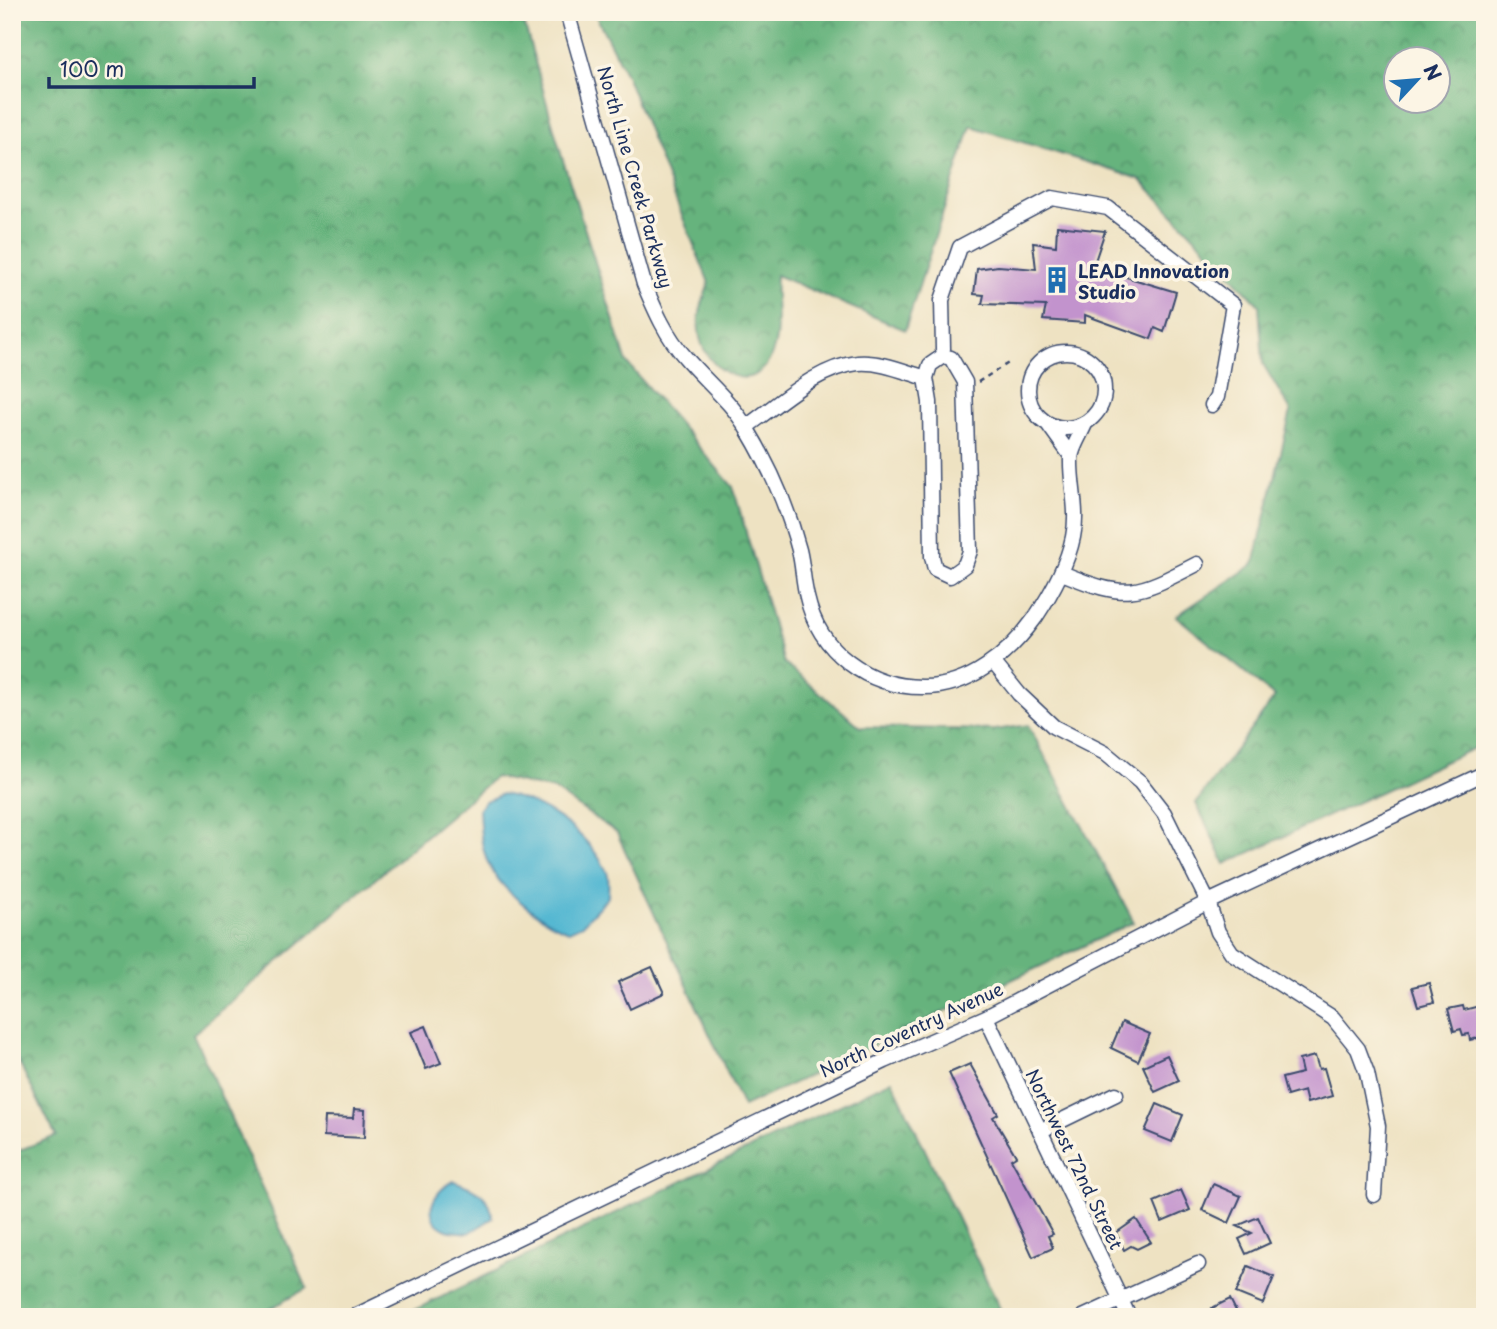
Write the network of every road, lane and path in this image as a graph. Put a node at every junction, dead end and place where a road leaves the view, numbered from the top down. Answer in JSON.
{"nodes":[{"id":1,"x":567,"y":12,"type":"edge"},
{"id":2,"x":943,"y":349,"type":"dead end"},
{"id":3,"x":1010,"y":362,"type":"dead end"},
{"id":4,"x":926,"y":378,"type":"junction"},
{"id":5,"x":975,"y":384,"type":"dead end"},
{"id":6,"x":1212,"y":405,"type":"dead end"},
{"id":7,"x":1048,"y":424,"type":"junction"},
{"id":8,"x":1085,"y":424,"type":"junction"},
{"id":9,"x":746,"y":427,"type":"junction"},
{"id":10,"x":1071,"y":456,"type":"junction"},
{"id":11,"x":1197,"y":564,"type":"dead end"},
{"id":12,"x":1062,"y":573,"type":"junction"},
{"id":13,"x":994,"y":663,"type":"junction"},
{"id":14,"x":1485,"y":773,"type":"edge"},
{"id":15,"x":1208,"y":902,"type":"junction"},
{"id":16,"x":986,"y":1017,"type":"junction"},
{"id":17,"x":1116,"y":1094,"type":"dead end"},
{"id":18,"x":1040,"y":1131,"type":"junction"},
{"id":19,"x":1374,"y":1195,"type":"dead end"},
{"id":20,"x":1198,"y":1264,"type":"dead end"},
{"id":21,"x":1121,"y":1300,"type":"junction"},
{"id":22,"x":353,"y":1317,"type":"edge"},
{"id":23,"x":1083,"y":1317,"type":"edge"},
{"id":24,"x":1129,"y":1317,"type":"edge"}],
"edges":[{"from":1,"to":9,"type":"street","name":"North Line Creek Parkway"},
{"from":2,"to":6,"type":"street"},
{"from":3,"to":5,"type":"path"},
{"from":4,"to":4,"type":"street"},
{"from":4,"to":9,"type":"street"},
{"from":7,"to":8,"type":"street"},
{"from":7,"to":8,"type":"street"},
{"from":7,"to":10,"type":"street"},
{"from":8,"to":10,"type":"street"},
{"from":9,"to":13,"type":"street","name":"North Line Creek Parkway"},
{"from":10,"to":12,"type":"street","name":"North Line Creek Parkway"},
{"from":11,"to":12,"type":"street"},
{"from":12,"to":13,"type":"street","name":"North Line Creek Parkway"},
{"from":13,"to":15,"type":"street"},
{"from":14,"to":15,"type":"street","name":"North Coventry Avenue"},
{"from":15,"to":16,"type":"street","name":"North Coventry Avenue"},
{"from":15,"to":19,"type":"street"},
{"from":16,"to":18,"type":"street","name":"Northwest 72nd Street"},
{"from":16,"to":22,"type":"street","name":"North Coventry Avenue"},
{"from":17,"to":18,"type":"street"},
{"from":18,"to":21,"type":"street","name":"Northwest 72nd Street"},
{"from":20,"to":21,"type":"street"},
{"from":21,"to":23,"type":"street"},
{"from":21,"to":24,"type":"street","name":"Northwest 72nd Street"}]}
